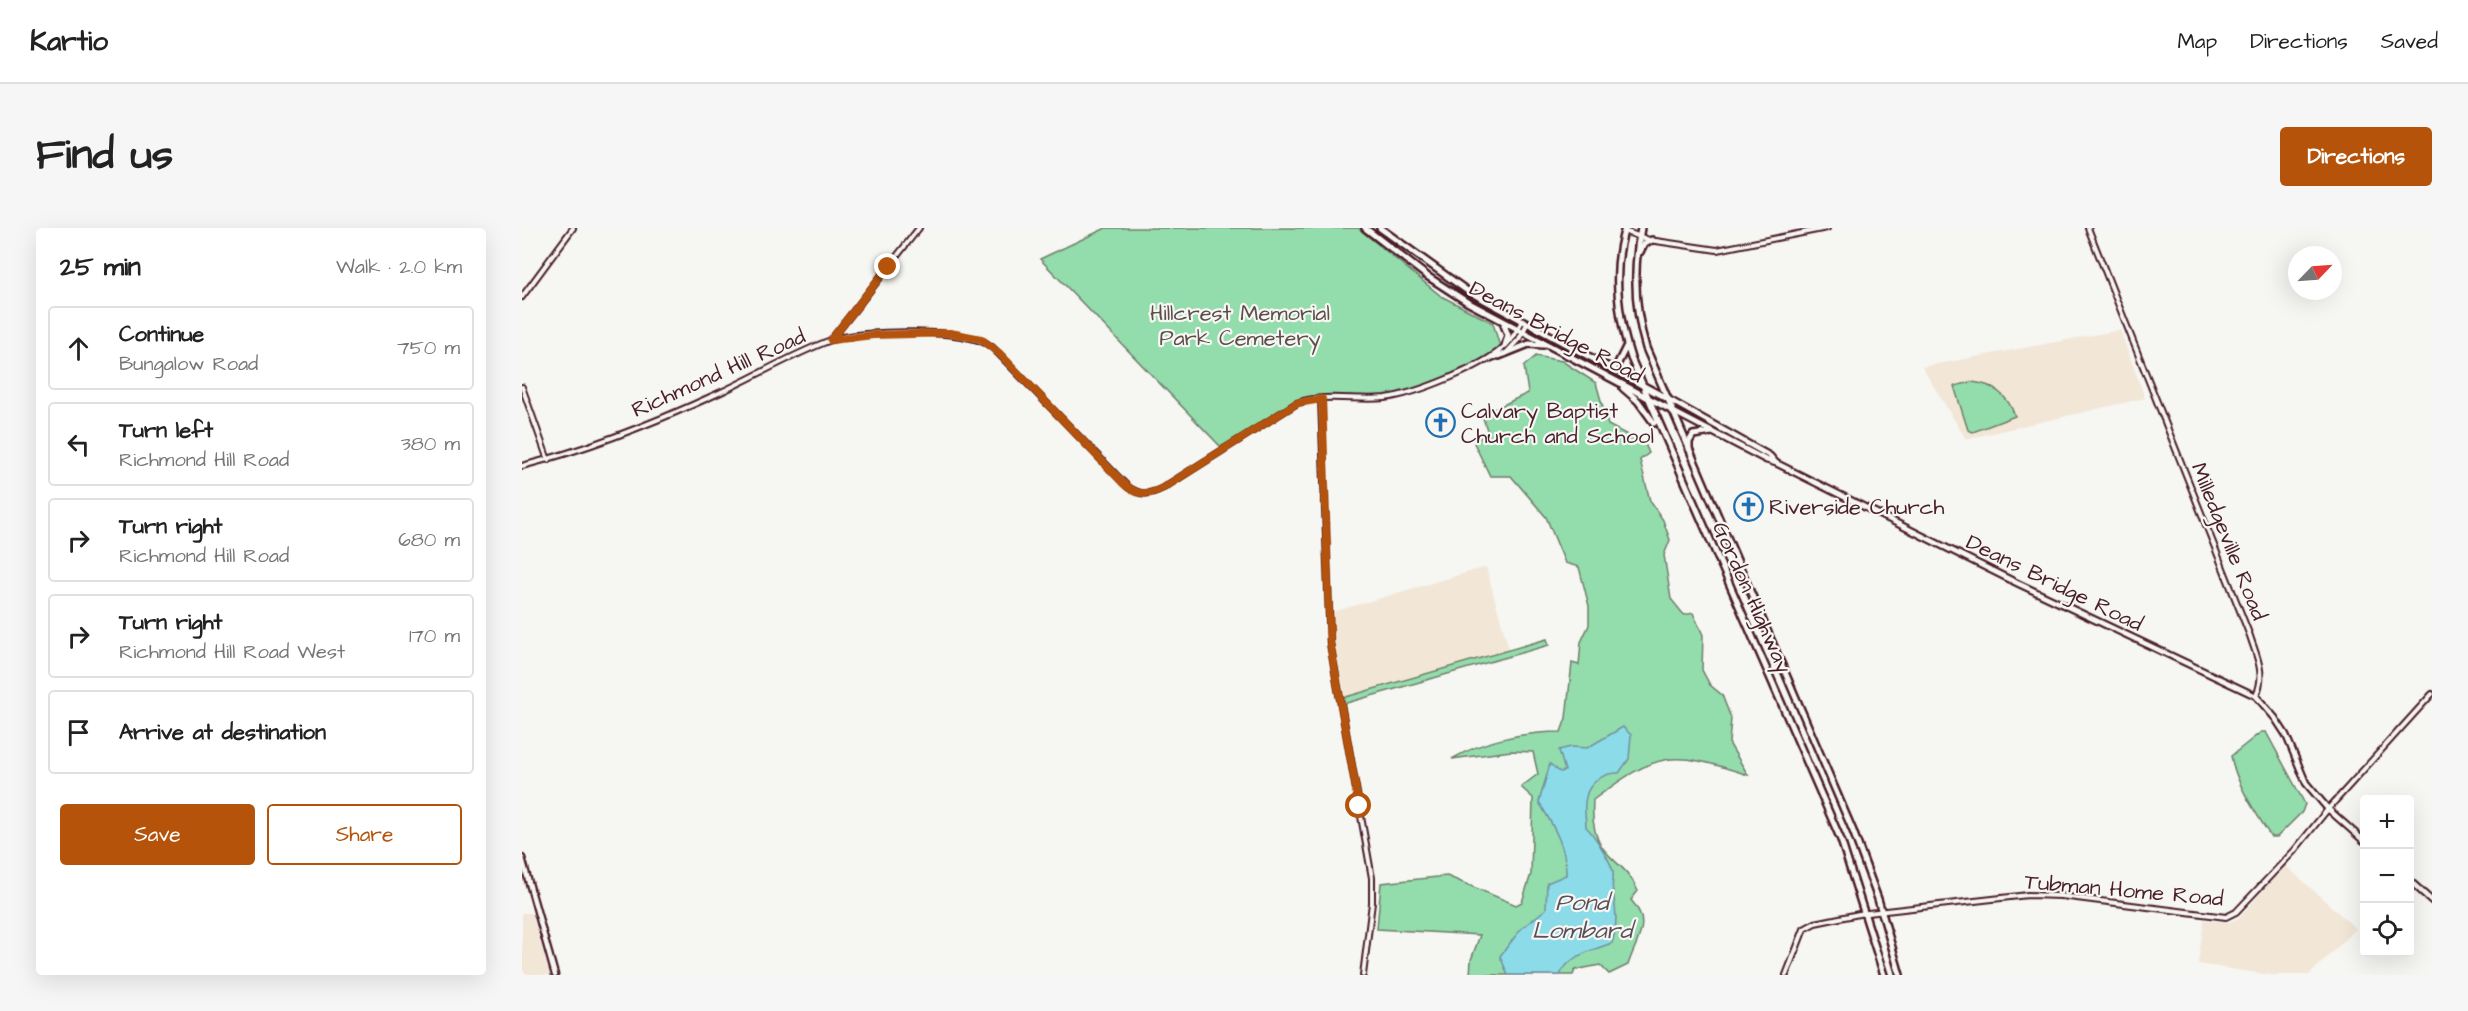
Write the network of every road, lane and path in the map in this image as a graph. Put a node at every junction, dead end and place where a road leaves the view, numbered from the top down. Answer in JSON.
{"nodes":[{"id":1,"x":573,"y":228,"type":"edge"},
{"id":2,"x":919,"y":228,"type":"edge"},
{"id":3,"x":1365,"y":228,"type":"edge"},
{"id":4,"x":1380,"y":228,"type":"edge"},
{"id":5,"x":1641,"y":228,"type":"edge"},
{"id":6,"x":1827,"y":228,"type":"edge"},
{"id":7,"x":2088,"y":228,"type":"edge"},
{"id":8,"x":1624,"y":232,"type":"edge"},
{"id":9,"x":1640,"y":238,"type":"junction"},
{"id":10,"x":1652,"y":240,"type":"junction"},
{"id":11,"x":1635,"y":283,"type":"junction"},
{"id":12,"x":522,"y":297,"type":"edge"},
{"id":13,"x":1496,"y":319,"type":"junction"},
{"id":14,"x":1525,"y":322,"type":"junction"},
{"id":15,"x":1520,"y":332,"type":"junction"},
{"id":16,"x":1625,"y":339,"type":"junction"},
{"id":17,"x":831,"y":340,"type":"junction"},
{"id":18,"x":1505,"y":346,"type":"junction"},
{"id":19,"x":1551,"y":347,"type":"junction"},
{"id":20,"x":1499,"y":356,"type":"junction"},
{"id":21,"x":1481,"y":362,"type":"junction"},
{"id":22,"x":1610,"y":369,"type":"junction"},
{"id":23,"x":1610,"y":378,"type":"junction"},
{"id":24,"x":1642,"y":385,"type":"junction"},
{"id":25,"x":522,"y":387,"type":"edge"},
{"id":26,"x":1647,"y":398,"type":"junction"},
{"id":27,"x":1666,"y":398,"type":"junction"},
{"id":28,"x":1322,"y":399,"type":"junction"},
{"id":29,"x":1671,"y":410,"type":"junction"},
{"id":30,"x":1712,"y":432,"type":"junction"},
{"id":31,"x":1669,"y":448,"type":"junction"},
{"id":32,"x":1691,"y":456,"type":"junction"},
{"id":33,"x":548,"y":460,"type":"junction"},
{"id":34,"x":1776,"y":463,"type":"junction"},
{"id":35,"x":522,"y":466,"type":"edge"},
{"id":36,"x":2432,"y":694,"type":"edge"},
{"id":37,"x":2256,"y":696,"type":"junction"},
{"id":38,"x":2328,"y":809,"type":"junction"},
{"id":39,"x":2360,"y":837,"type":"edge"},
{"id":40,"x":522,"y":858,"type":"edge"},
{"id":41,"x":2414,"y":886,"type":"edge"},
{"id":42,"x":2432,"y":902,"type":"edge"},
{"id":43,"x":1882,"y":912,"type":"junction"},
{"id":44,"x":1866,"y":913,"type":"junction"},
{"id":45,"x":555,"y":975,"type":"edge"},
{"id":46,"x":1363,"y":975,"type":"edge"},
{"id":47,"x":1786,"y":975,"type":"edge"},
{"id":48,"x":1884,"y":975,"type":"edge"},
{"id":49,"x":1899,"y":975,"type":"edge"}],
"edges":[{"from":1,"to":12,"type":"street"},
{"from":2,"to":17,"type":"street"},
{"from":3,"to":13,"type":"highway","name":"Deans Bridge Road"},
{"from":4,"to":14,"type":"highway","name":"Deans Bridge Road"},
{"from":5,"to":9,"type":"highway","name":"Gordon Highway"},
{"from":6,"to":10,"type":"street"},
{"from":7,"to":37,"type":"street","name":"Milledgeville Road"},
{"from":8,"to":9,"type":"street"},
{"from":8,"to":16,"type":"highway","name":"Gordon Highway"},
{"from":9,"to":10,"type":"street"},
{"from":9,"to":11,"type":"highway","name":"Gordon Highway"},
{"from":10,"to":11,"type":"highway"},
{"from":11,"to":27,"type":"highway","name":"Gordon Highway"},
{"from":13,"to":15,"type":"highway","name":"Deans Bridge Road"},
{"from":13,"to":18,"type":"highway"},
{"from":14,"to":15,"type":"street","name":"Richmond Hill Road"},
{"from":14,"to":22,"type":"highway","name":"Deans Bridge Road"},
{"from":15,"to":18,"type":"street","name":"Richmond Hill Road"},
{"from":15,"to":19,"type":"highway","name":"Deans Bridge Road"},
{"from":15,"to":20,"type":"street","name":"Richmond Hill Road"},
{"from":16,"to":22,"type":"highway"},
{"from":16,"to":24,"type":"highway","name":"Gordon Highway"},
{"from":17,"to":28,"type":"street","name":"Richmond Hill Road"},
{"from":17,"to":33,"type":"street","name":"Richmond Hill Road"},
{"from":18,"to":21,"type":"street","name":"Richmond Hill Road"},
{"from":19,"to":20,"type":"highway"},
{"from":19,"to":23,"type":"highway","name":"Deans Bridge Road"},
{"from":20,"to":21,"type":"street","name":"Richmond Hill Road"},
{"from":21,"to":28,"type":"street","name":"Richmond Hill Road"},
{"from":22,"to":24,"type":"highway","name":"Deans Bridge Road"},
{"from":23,"to":26,"type":"highway","name":"Deans Bridge Road"},
{"from":23,"to":31,"type":"highway"},
{"from":24,"to":26,"type":"highway","name":"Gordon Highway"},
{"from":24,"to":27,"type":"highway","name":"Deans Bridge Road"},
{"from":25,"to":33,"type":"street"},
{"from":26,"to":29,"type":"highway","name":"Deans Bridge Road"},
{"from":26,"to":31,"type":"highway","name":"Gordon Highway"},
{"from":27,"to":29,"type":"highway","name":"Gordon Highway"},
{"from":27,"to":34,"type":"main road","name":"Deans Bridge Road"},
{"from":28,"to":46,"type":"street"},
{"from":29,"to":30,"type":"main road","name":"Deans Bridge Road"},
{"from":29,"to":32,"type":"highway","name":"Gordon Highway"},
{"from":30,"to":32,"type":"highway"},
{"from":30,"to":34,"type":"main road","name":"Deans Bridge Road"},
{"from":31,"to":44,"type":"highway","name":"Gordon Highway"},
{"from":32,"to":43,"type":"highway","name":"Gordon Highway"},
{"from":33,"to":35,"type":"street","name":"Richmond Hill Road"},
{"from":34,"to":37,"type":"main road","name":"Deans Bridge Road"},
{"from":36,"to":38,"type":"street","name":"Tubman Home Road"},
{"from":37,"to":38,"type":"main road"},
{"from":38,"to":39,"type":"main road"},
{"from":38,"to":43,"type":"street","name":"Tubman Home Road"},
{"from":40,"to":45,"type":"main road"},
{"from":41,"to":42,"type":"main road"},
{"from":43,"to":44,"type":"street","name":"Tubman Home Road"},
{"from":43,"to":49,"type":"highway","name":"Gordon Highway"},
{"from":44,"to":47,"type":"street","name":"Tubman Home Road"},
{"from":44,"to":48,"type":"highway","name":"Gordon Highway"}]}
